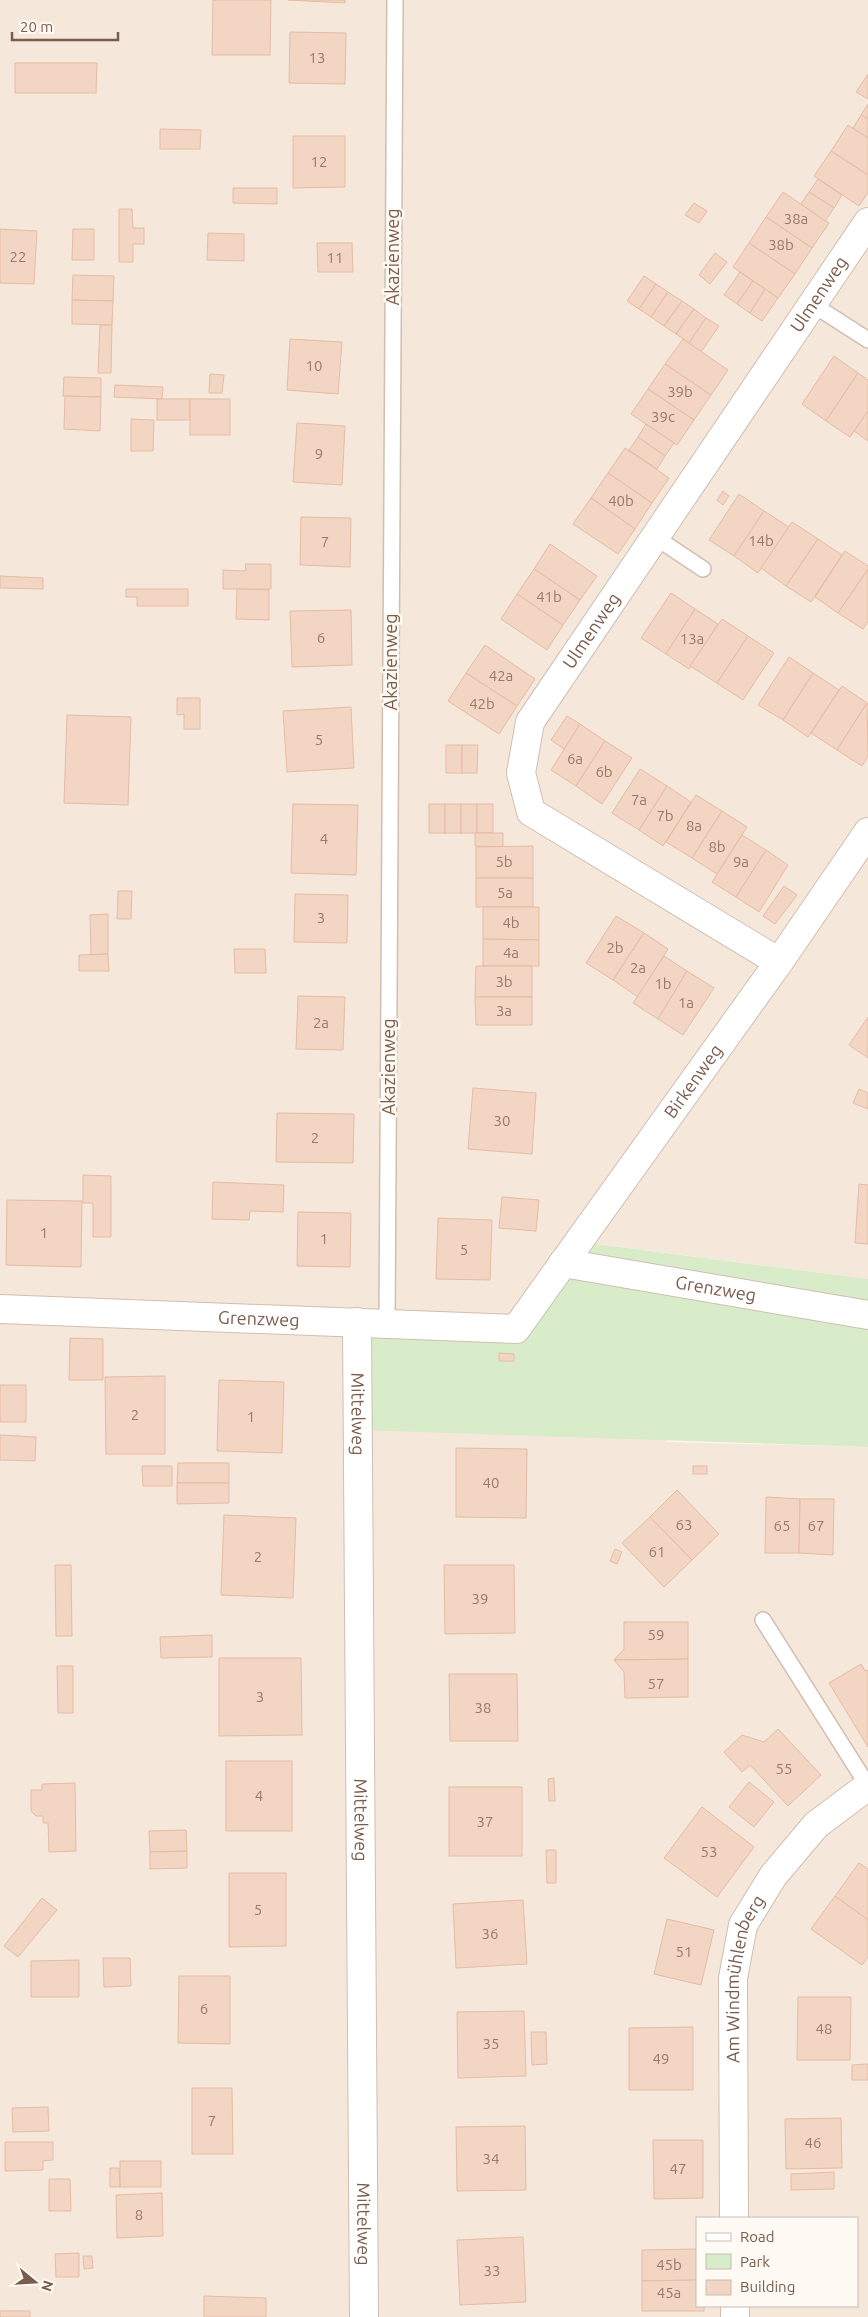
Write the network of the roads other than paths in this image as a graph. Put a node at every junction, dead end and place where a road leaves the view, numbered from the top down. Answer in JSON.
{"nodes":[{"id":1,"x":395,"y":0,"type":"edge"},
{"id":2,"x":868,"y":222,"type":"edge"},
{"id":3,"x":812,"y":304,"type":"junction"},
{"id":4,"x":868,"y":340,"type":"edge"},
{"id":5,"x":655,"y":537,"type":"junction"},
{"id":6,"x":702,"y":569,"type":"dead end"},
{"id":7,"x":868,"y":832,"type":"edge"},
{"id":8,"x":779,"y":962,"type":"junction"},
{"id":9,"x":563,"y":1263,"type":"junction"},
{"id":10,"x":0,"y":1309,"type":"edge"},
{"id":11,"x":868,"y":1315,"type":"edge"},
{"id":12,"x":357,"y":1322,"type":"junction"},
{"id":13,"x":387,"y":1324,"type":"junction"},
{"id":14,"x":516,"y":1329,"type":"joint"},
{"id":15,"x":763,"y":1620,"type":"dead end"},
{"id":16,"x":868,"y":1786,"type":"edge"},
{"id":17,"x":734,"y":2217,"type":"edge"},
{"id":18,"x":364,"y":2317,"type":"edge"}],
"edges":[{"from":1,"to":13,"type":"lane","name":"Akazienweg"},
{"from":2,"to":3,"type":"street","name":"Ulmenweg"},
{"from":3,"to":4,"type":"lane"},
{"from":3,"to":5,"type":"street","name":"Ulmenweg"},
{"from":5,"to":6,"type":"lane"},
{"from":5,"to":8,"type":"street","name":"Ulmenweg"},
{"from":7,"to":8,"type":"street","name":"Birkenweg"},
{"from":8,"to":9,"type":"street","name":"Birkenweg"},
{"from":9,"to":11,"type":"street","name":"Grenzweg"},
{"from":9,"to":14,"type":"street","name":"Birkenweg"},
{"from":10,"to":12,"type":"street","name":"Grenzweg"},
{"from":12,"to":13,"type":"street","name":"Grenzweg"},
{"from":12,"to":18,"type":"street","name":"Mittelweg"},
{"from":13,"to":14,"type":"street","name":"Grenzweg"},
{"from":15,"to":16,"type":"lane"},
{"from":16,"to":17,"type":"street","name":"Am Windmühlenberg"}]}
